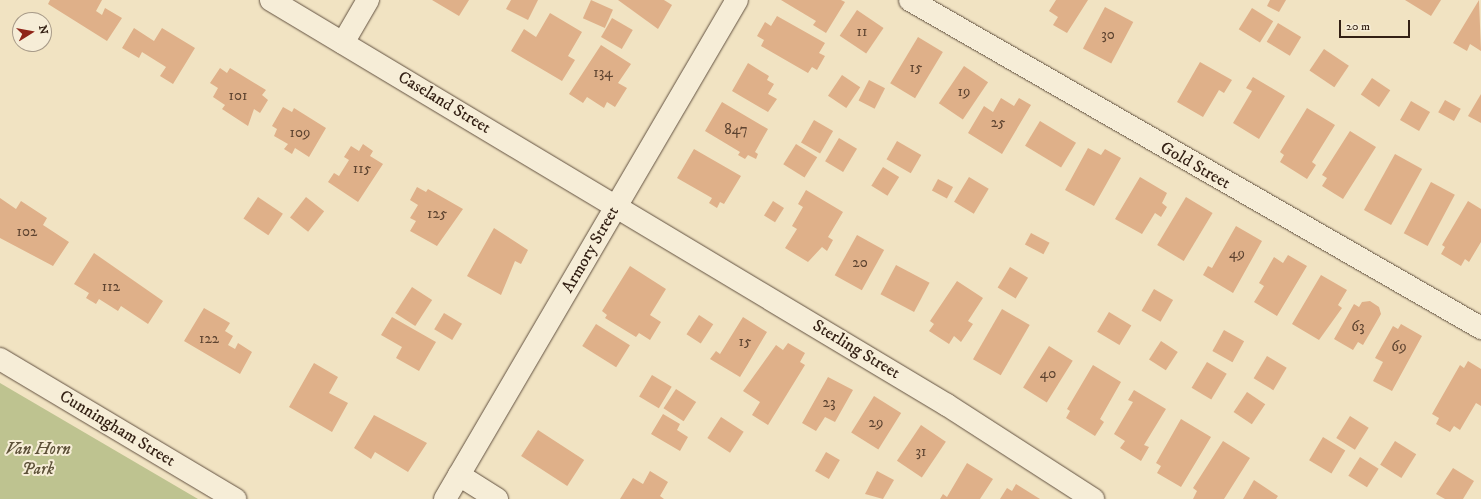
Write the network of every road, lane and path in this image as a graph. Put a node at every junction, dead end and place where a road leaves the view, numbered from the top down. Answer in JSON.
{"nodes":[{"id":1,"x":271,"y":0,"type":"edge"},
{"id":2,"x":368,"y":0,"type":"edge"},
{"id":3,"x":737,"y":0,"type":"edge"},
{"id":4,"x":910,"y":0,"type":"edge"},
{"id":5,"x":343,"y":43,"type":"junction"},
{"id":6,"x":617,"y":205,"type":"junction"},
{"id":7,"x":1481,"y":328,"type":"edge"},
{"id":8,"x":0,"y":359,"type":"edge"},
{"id":9,"x":459,"y":476,"type":"junction"},
{"id":10,"x":235,"y":499,"type":"edge"},
{"id":11,"x":445,"y":499,"type":"edge"},
{"id":12,"x":497,"y":499,"type":"edge"},
{"id":13,"x":1093,"y":499,"type":"edge"}],
"edges":[{"from":1,"to":5,"type":"street","name":"Caseland Street"},
{"from":2,"to":5,"type":"street"},
{"from":3,"to":6,"type":"street","name":"Armory Street"},
{"from":4,"to":7,"type":"street","name":"Gold Street"},
{"from":5,"to":6,"type":"street","name":"Caseland Street"},
{"from":6,"to":9,"type":"street","name":"Armory Street"},
{"from":6,"to":13,"type":"street","name":"Sterling Street"},
{"from":8,"to":10,"type":"street","name":"Cunningham Street"},
{"from":9,"to":11,"type":"street","name":"Armory Street"},
{"from":9,"to":12,"type":"street"}]}
